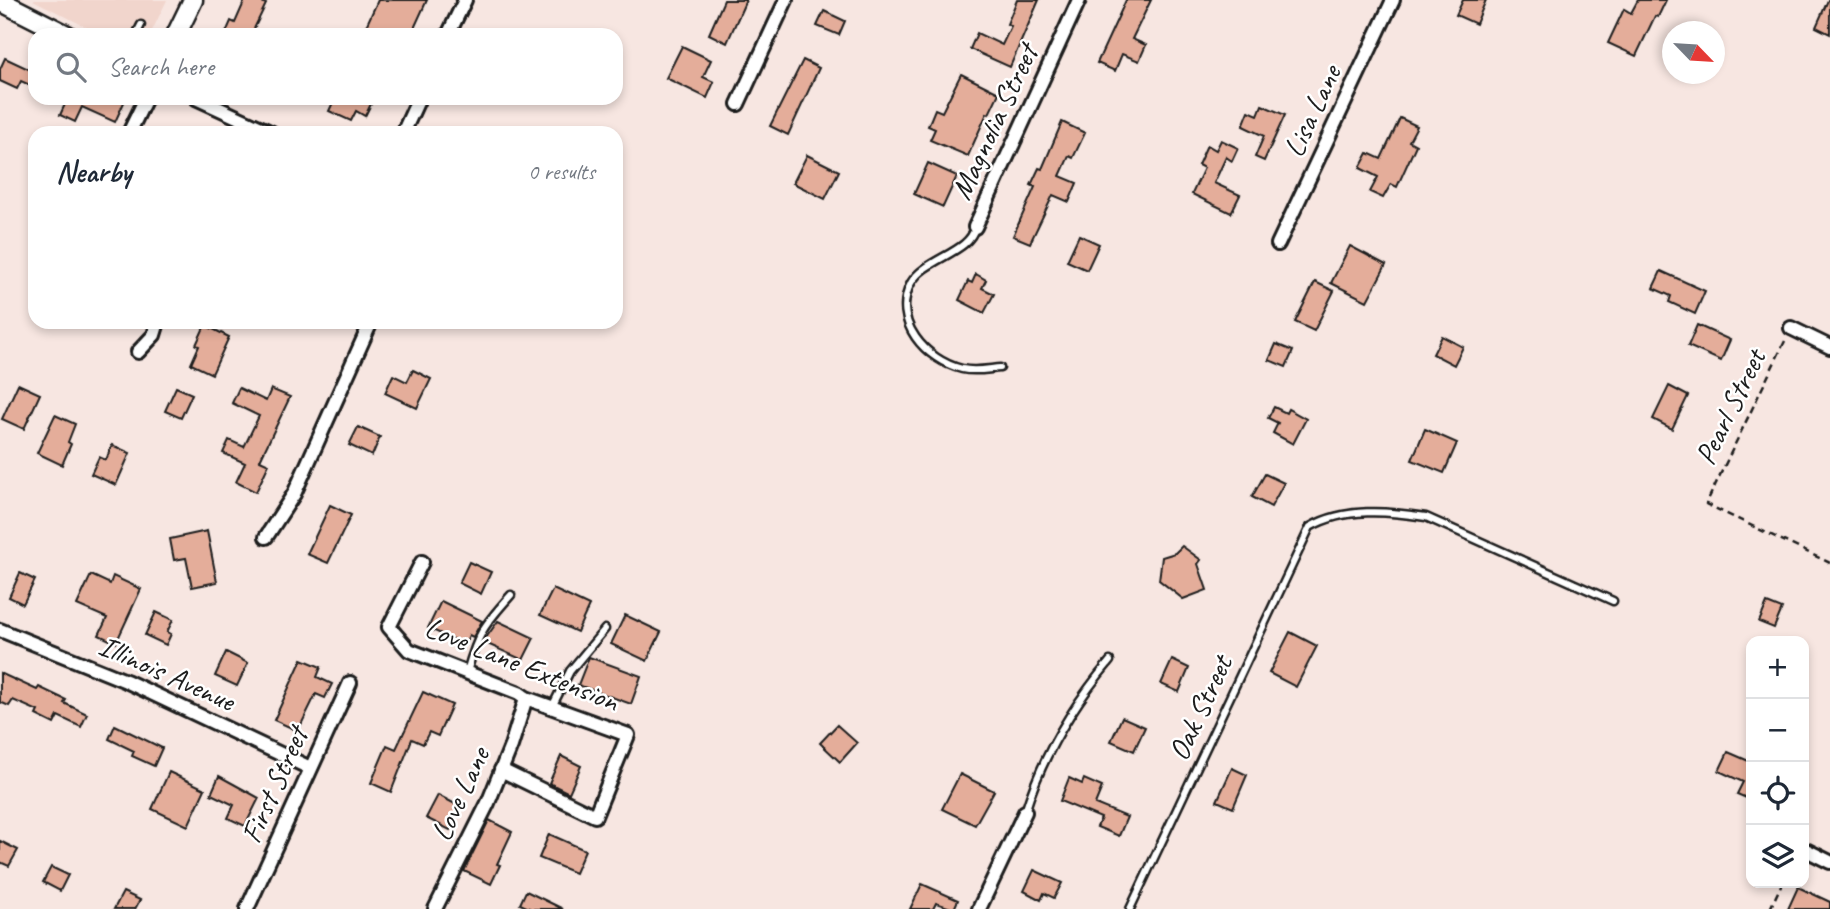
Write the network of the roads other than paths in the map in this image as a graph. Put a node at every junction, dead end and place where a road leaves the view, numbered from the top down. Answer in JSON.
{"nodes":[{"id":1,"x":193,"y":0,"type":"edge"},
{"id":2,"x":465,"y":0,"type":"edge"},
{"id":3,"x":786,"y":0,"type":"edge"},
{"id":4,"x":1079,"y":0,"type":"edge"},
{"id":5,"x":1393,"y":0,"type":"edge"},
{"id":6,"x":4,"y":2,"type":"edge"},
{"id":7,"x":141,"y":25,"type":"dead end"},
{"id":8,"x":54,"y":28,"type":"edge"},
{"id":9,"x":140,"y":28,"type":"edge"},
{"id":10,"x":179,"y":28,"type":"edge"},
{"id":11,"x":452,"y":28,"type":"edge"},
{"id":12,"x":738,"y":104,"type":"dead end"},
{"id":13,"x":143,"y":105,"type":"edge"},
{"id":14,"x":211,"y":105,"type":"edge"},
{"id":15,"x":416,"y":105,"type":"edge"},
{"id":16,"x":132,"y":126,"type":"edge"},
{"id":17,"x":257,"y":126,"type":"edge"},
{"id":18,"x":406,"y":126,"type":"edge"},
{"id":19,"x":975,"y":227,"type":"joint"},
{"id":20,"x":1278,"y":244,"type":"dead end"},
{"id":21,"x":1791,"y":328,"type":"road end"},
{"id":22,"x":156,"y":329,"type":"edge"},
{"id":23,"x":368,"y":329,"type":"edge"},
{"id":24,"x":1830,"y":347,"type":"edge"},
{"id":25,"x":138,"y":352,"type":"dead end"},
{"id":26,"x":1000,"y":368,"type":"dead end"},
{"id":27,"x":266,"y":537,"type":"dead end"},
{"id":28,"x":422,"y":562,"type":"dead end"},
{"id":29,"x":511,"y":595,"type":"dead end"},
{"id":30,"x":1613,"y":601,"type":"dead end"},
{"id":31,"x":605,"y":629,"type":"dead end"},
{"id":32,"x":0,"y":630,"type":"edge"},
{"id":33,"x":1110,"y":661,"type":"dead end"},
{"id":34,"x":467,"y":673,"type":"junction"},
{"id":35,"x":350,"y":683,"type":"dead end"},
{"id":36,"x":526,"y":698,"type":"junction"},
{"id":37,"x":552,"y":707,"type":"junction"},
{"id":38,"x":310,"y":768,"type":"junction"},
{"id":39,"x":501,"y":770,"type":"junction"},
{"id":40,"x":1024,"y":812,"type":"joint"},
{"id":41,"x":1809,"y":852,"type":"edge"},
{"id":42,"x":1830,"y":862,"type":"edge"},
{"id":43,"x":247,"y":909,"type":"edge"},
{"id":44,"x":435,"y":909,"type":"edge"},
{"id":45,"x":979,"y":909,"type":"edge"},
{"id":46,"x":1130,"y":909,"type":"edge"}],
"edges":[{"from":1,"to":10,"type":"street"},
{"from":2,"to":11,"type":"street"},
{"from":3,"to":12,"type":"street"},
{"from":4,"to":19,"type":"street","name":"Magnolia Street"},
{"from":5,"to":20,"type":"street","name":"Lisa Lane"},
{"from":6,"to":8,"type":"street"},
{"from":7,"to":9,"type":"lane"},
{"from":13,"to":16,"type":"street"},
{"from":14,"to":17,"type":"street"},
{"from":15,"to":18,"type":"street"},
{"from":19,"to":26,"type":"lane"},
{"from":21,"to":24,"type":"street"},
{"from":22,"to":25,"type":"street"},
{"from":23,"to":27,"type":"street"},
{"from":28,"to":34,"type":"street","name":"Love Lane Extension"},
{"from":29,"to":34,"type":"lane"},
{"from":30,"to":46,"type":"lane","name":"Oak Street"},
{"from":31,"to":37,"type":"lane"},
{"from":32,"to":38,"type":"street","name":"Illinois Avenue"},
{"from":33,"to":40,"type":"lane"},
{"from":34,"to":36,"type":"street","name":"Love Lane Extension"},
{"from":35,"to":38,"type":"street","name":"First Street"},
{"from":36,"to":37,"type":"street","name":"Love Lane Extension"},
{"from":36,"to":39,"type":"street","name":"Love Lane"},
{"from":37,"to":39,"type":"street","name":"Love Lane Extension"},
{"from":38,"to":43,"type":"street","name":"First Street"},
{"from":39,"to":44,"type":"street","name":"Love Lane"},
{"from":40,"to":45,"type":"street"},
{"from":41,"to":42,"type":"street"}]}
